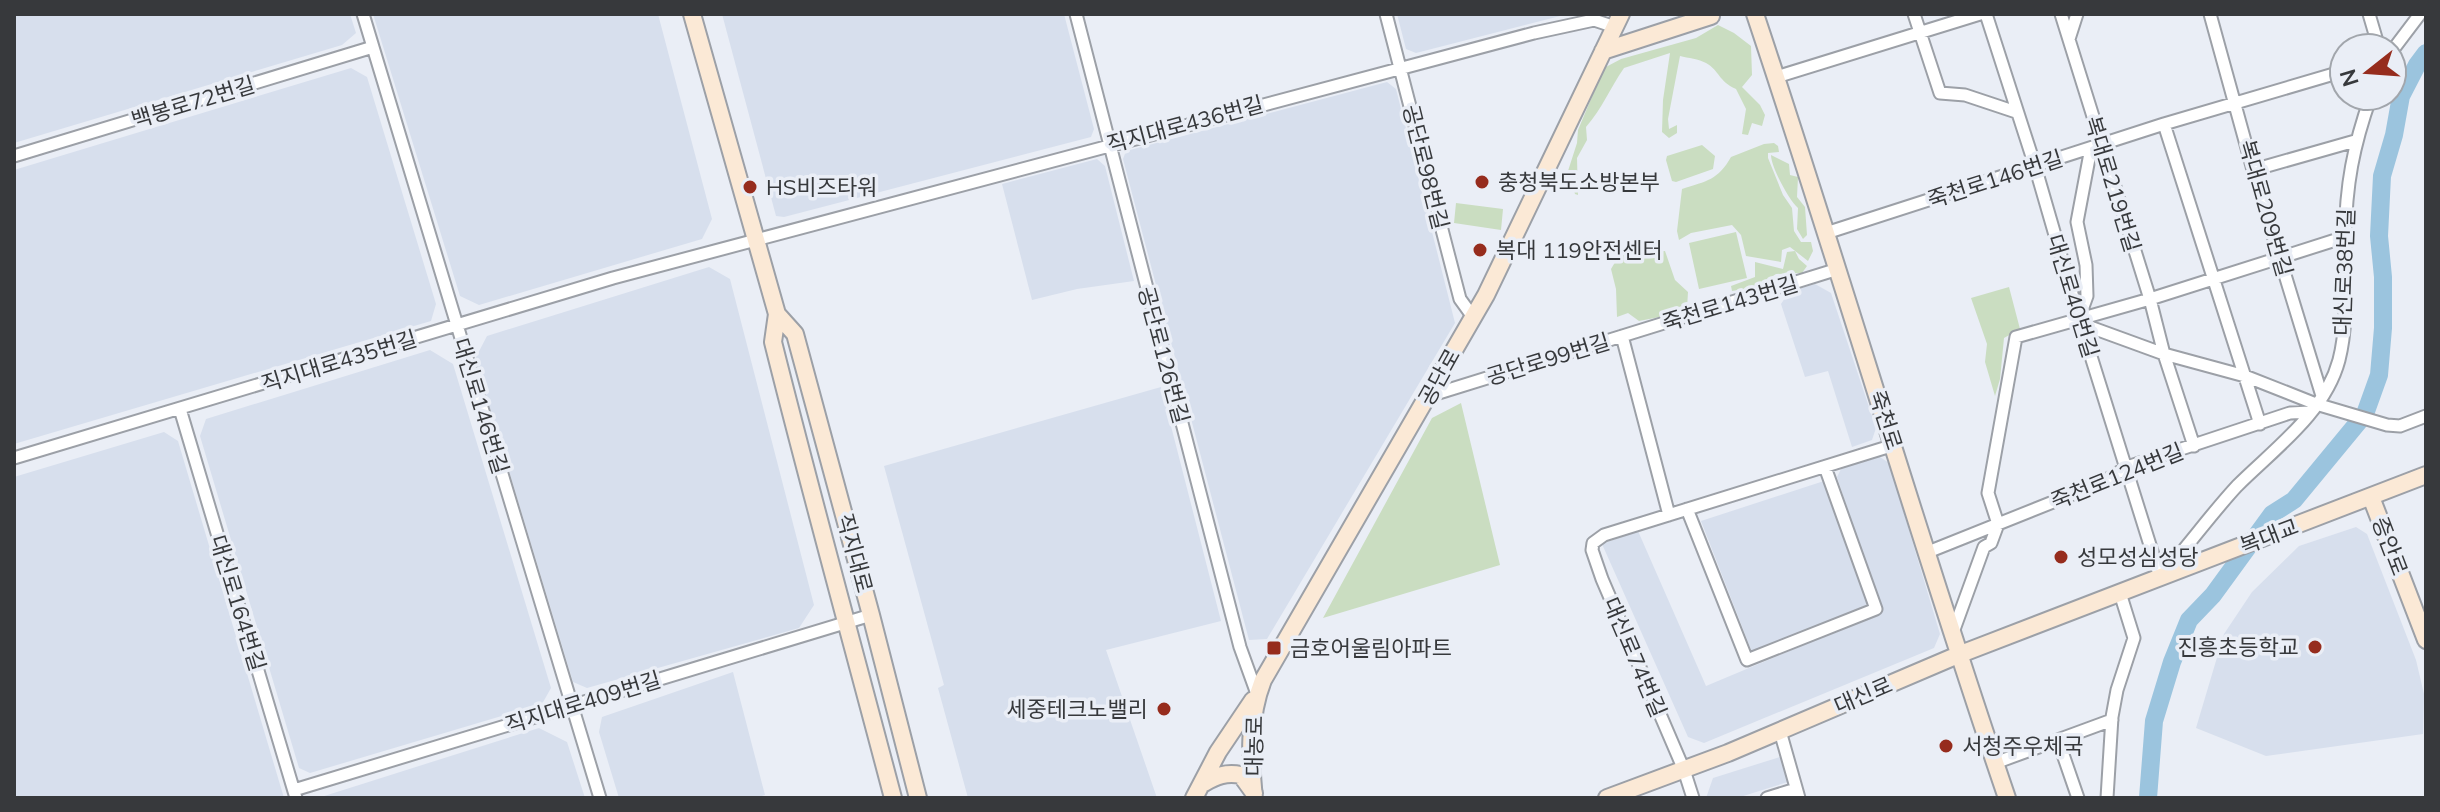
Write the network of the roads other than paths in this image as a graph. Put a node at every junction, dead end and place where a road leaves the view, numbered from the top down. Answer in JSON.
{"nodes":[{"id":1,"x":363,"y":14,"type":"edge"},
{"id":2,"x":692,"y":14,"type":"edge"},
{"id":3,"x":1076,"y":14,"type":"edge"},
{"id":4,"x":1386,"y":14,"type":"edge"},
{"id":5,"x":1755,"y":14,"type":"edge"},
{"id":6,"x":1914,"y":14,"type":"edge"},
{"id":7,"x":1983,"y":14,"type":"edge"},
{"id":8,"x":2061,"y":14,"type":"edge"},
{"id":9,"x":2077,"y":14,"type":"edge"},
{"id":10,"x":2226,"y":14,"type":"edge"},
{"id":11,"x":2420,"y":14,"type":"edge"},
{"id":12,"x":1713,"y":15,"type":"edge"},
{"id":13,"x":2211,"y":16,"type":"edge"},
{"id":14,"x":1618,"y":21,"type":"edge"},
{"id":15,"x":2406,"y":32,"type":"edge"},
{"id":16,"x":1920,"y":33,"type":"junction"},
{"id":17,"x":2069,"y":40,"type":"junction"},
{"id":18,"x":373,"y":47,"type":"junction"},
{"id":19,"x":1603,"y":51,"type":"junction"},
{"id":20,"x":1401,"y":67,"type":"junction"},
{"id":21,"x":2328,"y":76,"type":"edge"},
{"id":22,"x":1776,"y":77,"type":"junction"},
{"id":23,"x":2236,"y":102,"type":"junction"},
{"id":24,"x":2016,"y":112,"type":"junction"},
{"id":25,"x":2365,"y":112,"type":"edge"},
{"id":26,"x":2164,"y":124,"type":"junction"},
{"id":27,"x":2355,"y":141,"type":"junction"},
{"id":28,"x":1109,"y":144,"type":"junction"},
{"id":29,"x":2096,"y":146,"type":"junction"},
{"id":30,"x":14,"y":156,"type":"edge"},
{"id":31,"x":2035,"y":166,"type":"junction"},
{"id":32,"x":2253,"y":170,"type":"junction"},
{"id":33,"x":1826,"y":233,"type":"junction"},
{"id":34,"x":2345,"y":237,"type":"junction"},
{"id":35,"x":756,"y":241,"type":"junction"},
{"id":36,"x":2280,"y":258,"type":"junction"},
{"id":37,"x":1838,"y":269,"type":"junction"},
{"id":38,"x":2215,"y":279,"type":"junction"},
{"id":39,"x":2150,"y":299,"type":"junction"},
{"id":40,"x":777,"y":314,"type":"junction"},
{"id":41,"x":1473,"y":317,"type":"junction"},
{"id":42,"x":2079,"y":318,"type":"junction"},
{"id":43,"x":457,"y":326,"type":"junction"},
{"id":44,"x":1622,"y":336,"type":"junction"},
{"id":45,"x":2164,"y":354,"type":"junction"},
{"id":46,"x":2245,"y":376,"type":"junction"},
{"id":47,"x":1429,"y":396,"type":"junction"},
{"id":48,"x":2319,"y":405,"type":"junction"},
{"id":49,"x":180,"y":409,"type":"junction"},
{"id":50,"x":2426,"y":416,"type":"edge"},
{"id":51,"x":2260,"y":424,"type":"junction"},
{"id":52,"x":1894,"y":445,"type":"junction"},
{"id":53,"x":2194,"y":446,"type":"junction"},
{"id":54,"x":14,"y":458,"type":"edge"},
{"id":55,"x":1825,"y":467,"type":"junction"},
{"id":56,"x":2127,"y":467,"type":"junction"},
{"id":57,"x":2426,"y":475,"type":"edge"},
{"id":58,"x":2371,"y":497,"type":"junction"},
{"id":59,"x":1687,"y":509,"type":"junction"},
{"id":60,"x":1669,"y":515,"type":"junction"},
{"id":61,"x":1998,"y":524,"type":"junction"},
{"id":62,"x":1928,"y":552,"type":"junction"},
{"id":63,"x":2163,"y":576,"type":"junction"},
{"id":64,"x":2120,"y":593,"type":"junction"},
{"id":65,"x":871,"y":615,"type":"junction"},
{"id":66,"x":847,"y":622,"type":"junction"},
{"id":67,"x":1952,"y":636,"type":"junction"},
{"id":68,"x":2426,"y":640,"type":"edge"},
{"id":69,"x":1958,"y":655,"type":"junction"},
{"id":70,"x":1257,"y":694,"type":"junction"},
{"id":71,"x":572,"y":705,"type":"junction"},
{"id":72,"x":2112,"y":720,"type":"junction"},
{"id":73,"x":1780,"y":731,"type":"junction"},
{"id":74,"x":2058,"y":740,"type":"junction"},
{"id":75,"x":1995,"y":763,"type":"junction"},
{"id":76,"x":1684,"y":770,"type":"junction"},
{"id":77,"x":1204,"y":783,"type":"junction"},
{"id":78,"x":1798,"y":793,"type":"edge"},
{"id":79,"x":295,"y":794,"type":"edge"},
{"id":80,"x":1254,"y":796,"type":"edge"},
{"id":81,"x":600,"y":798,"type":"edge"},
{"id":82,"x":893,"y":798,"type":"edge"},
{"id":83,"x":918,"y":798,"type":"edge"},
{"id":84,"x":1194,"y":798,"type":"edge"},
{"id":85,"x":1607,"y":798,"type":"edge"},
{"id":86,"x":1693,"y":798,"type":"edge"},
{"id":87,"x":1767,"y":798,"type":"edge"},
{"id":88,"x":2007,"y":798,"type":"edge"},
{"id":89,"x":2078,"y":798,"type":"edge"},
{"id":90,"x":2107,"y":798,"type":"edge"}],
"edges":[{"from":1,"to":18,"type":"street","name":"대신로146번길"},
{"from":2,"to":35,"type":"street","name":"직지대로"},
{"from":3,"to":28,"type":"street","name":"공단로126번길"},
{"from":4,"to":20,"type":"street","name":"공단로98번길"},
{"from":5,"to":22,"type":"street","name":"죽천로"},
{"from":6,"to":16,"type":"street"},
{"from":7,"to":16,"type":"street"},
{"from":7,"to":24,"type":"street","name":"대신로40번길"},
{"from":8,"to":17,"type":"street","name":"복대로219번길"},
{"from":9,"to":17,"type":"street"},
{"from":10,"to":13,"type":"street","name":"복대로209번길"},
{"from":11,"to":15,"type":"street"},
{"from":12,"to":14,"type":"street"},
{"from":12,"to":19,"type":"street"},
{"from":13,"to":23,"type":"street","name":"복대로209번길"},
{"from":14,"to":19,"type":"street","name":"공단로"},
{"from":14,"to":20,"type":"street","name":"직지대로436번길"},
{"from":16,"to":22,"type":"street"},
{"from":16,"to":24,"type":"street"},
{"from":17,"to":29,"type":"street","name":"복대로219번길"},
{"from":18,"to":30,"type":"street","name":"백봉로72번길"},
{"from":18,"to":43,"type":"street","name":"대신로146번길"},
{"from":19,"to":41,"type":"street","name":"공단로"},
{"from":20,"to":28,"type":"street","name":"직지대로436번길"},
{"from":20,"to":41,"type":"street","name":"공단로98번길"},
{"from":21,"to":23,"type":"street","name":"죽천로146번길"},
{"from":22,"to":33,"type":"street","name":"죽천로"},
{"from":23,"to":26,"type":"street","name":"죽천로146번길"},
{"from":23,"to":32,"type":"street","name":"복대로209번길"},
{"from":24,"to":31,"type":"street","name":"대신로40번길"},
{"from":25,"to":27,"type":"street","name":"대신로38번길"},
{"from":26,"to":29,"type":"street","name":"죽천로146번길"},
{"from":26,"to":38,"type":"street"},
{"from":27,"to":32,"type":"street"},
{"from":27,"to":34,"type":"street","name":"대신로38번길"},
{"from":28,"to":35,"type":"street","name":"직지대로436번길"},
{"from":28,"to":70,"type":"street","name":"공단로126번길"},
{"from":29,"to":31,"type":"street","name":"죽천로146번길"},
{"from":29,"to":39,"type":"street","name":"복대로219번길"},
{"from":29,"to":42,"type":"street"},
{"from":31,"to":33,"type":"street","name":"죽천로146번길"},
{"from":31,"to":42,"type":"street","name":"대신로40번길"},
{"from":32,"to":36,"type":"street","name":"복대로209번길"},
{"from":33,"to":37,"type":"street","name":"죽천로"},
{"from":34,"to":36,"type":"street"},
{"from":34,"to":48,"type":"street","name":"대신로38번길"},
{"from":35,"to":40,"type":"street","name":"직지대로"},
{"from":35,"to":43,"type":"street","name":"직지대로435번길"},
{"from":36,"to":38,"type":"street"},
{"from":36,"to":48,"type":"street","name":"복대로209번길"},
{"from":37,"to":44,"type":"street","name":"죽천로143번길"},
{"from":37,"to":52,"type":"street","name":"죽천로"},
{"from":38,"to":39,"type":"street"},
{"from":38,"to":46,"type":"street"},
{"from":39,"to":42,"type":"street"},
{"from":39,"to":45,"type":"street","name":"복대로219번길"},
{"from":40,"to":65,"type":"street","name":"직지대로"},
{"from":40,"to":66,"type":"street","name":"직지대로"},
{"from":41,"to":47,"type":"street","name":"공단로"},
{"from":42,"to":45,"type":"street"},
{"from":42,"to":56,"type":"street","name":"대신로40번길"},
{"from":42,"to":61,"type":"street"},
{"from":43,"to":49,"type":"street","name":"직지대로435번길"},
{"from":43,"to":71,"type":"street","name":"대신로146번길"},
{"from":44,"to":47,"type":"street","name":"공단로99번길"},
{"from":44,"to":60,"type":"street"},
{"from":45,"to":46,"type":"street"},
{"from":45,"to":53,"type":"street","name":"복대로219번길"},
{"from":46,"to":48,"type":"street"},
{"from":46,"to":51,"type":"street"},
{"from":47,"to":70,"type":"street","name":"공단로"},
{"from":48,"to":50,"type":"street"},
{"from":48,"to":51,"type":"street","name":"죽천로124번길"},
{"from":48,"to":63,"type":"street","name":"대신로38번길"},
{"from":49,"to":54,"type":"street","name":"직지대로435번길"},
{"from":49,"to":79,"type":"street","name":"대신로164번길"},
{"from":51,"to":53,"type":"street","name":"죽천로124번길"},
{"from":52,"to":55,"type":"street"},
{"from":52,"to":62,"type":"street","name":"죽천로"},
{"from":53,"to":56,"type":"street","name":"죽천로124번길"},
{"from":55,"to":59,"type":"street"},
{"from":55,"to":59,"type":"street"},
{"from":56,"to":61,"type":"street","name":"죽천로124번길"},
{"from":56,"to":63,"type":"street","name":"대신로40번길"},
{"from":57,"to":58,"type":"street"},
{"from":58,"to":63,"type":"street","name":"복대교"},
{"from":58,"to":68,"type":"street","name":"증안로"},
{"from":59,"to":60,"type":"street"},
{"from":60,"to":76,"type":"street","name":"대신로74번길"},
{"from":61,"to":62,"type":"street","name":"죽천로124번길"},
{"from":61,"to":67,"type":"street"},
{"from":62,"to":67,"type":"street","name":"죽천로"},
{"from":63,"to":64,"type":"street","name":"대신로"},
{"from":64,"to":69,"type":"street","name":"대신로"},
{"from":64,"to":72,"type":"street"},
{"from":65,"to":66,"type":"street","name":"직지대로409번길"},
{"from":65,"to":83,"type":"street","name":"직지대로"},
{"from":66,"to":71,"type":"street","name":"직지대로409번길"},
{"from":66,"to":82,"type":"street","name":"직지대로"},
{"from":67,"to":69,"type":"street","name":"죽천로"},
{"from":69,"to":73,"type":"street","name":"대신로"},
{"from":69,"to":75,"type":"street","name":"죽천로"},
{"from":70,"to":77,"type":"street","name":"공단로"},
{"from":70,"to":80,"type":"street","name":"대농로"},
{"from":71,"to":79,"type":"street","name":"직지대로409번길"},
{"from":71,"to":81,"type":"street","name":"대신로146번길"},
{"from":72,"to":74,"type":"street"},
{"from":72,"to":90,"type":"street"},
{"from":73,"to":76,"type":"street","name":"대신로"},
{"from":73,"to":78,"type":"street"},
{"from":74,"to":75,"type":"street"},
{"from":74,"to":89,"type":"street"},
{"from":75,"to":88,"type":"street","name":"죽천로"},
{"from":76,"to":85,"type":"street","name":"대신로"},
{"from":76,"to":86,"type":"street","name":"대신로74번길"},
{"from":77,"to":80,"type":"street"},
{"from":77,"to":84,"type":"street","name":"공단로"},
{"from":78,"to":87,"type":"street"}]}
